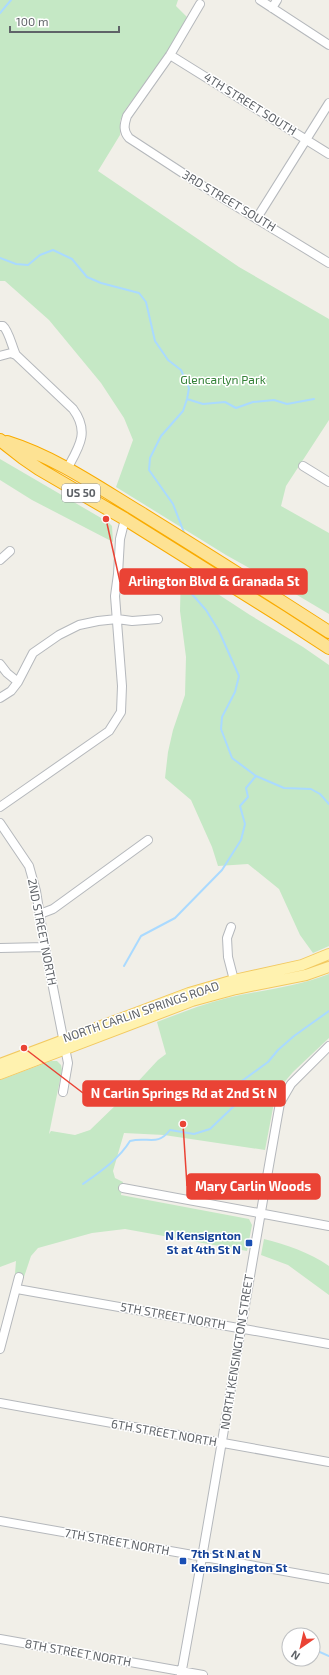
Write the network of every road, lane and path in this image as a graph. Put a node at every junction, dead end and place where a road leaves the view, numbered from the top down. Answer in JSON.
{"nodes":[{"id":1,"x":260,"y":0,"type":"edge"},
{"id":2,"x":277,"y":0,"type":"edge"},
{"id":3,"x":200,"y":4,"type":"dead end"},
{"id":4,"x":272,"y":8,"type":"junction"},
{"id":5,"x":329,"y":45,"type":"edge"},
{"id":6,"x":170,"y":55,"type":"junction"},
{"id":7,"x":329,"y":103,"type":"edge"},
{"id":8,"x":307,"y":140,"type":"junction"},
{"id":9,"x":329,"y":154,"type":"edge"},
{"id":10,"x":257,"y":218,"type":"junction"},
{"id":11,"x":329,"y":263,"type":"edge"},
{"id":12,"x":0,"y":326,"type":"edge"},
{"id":13,"x":16,"y":355,"type":"junction"},
{"id":14,"x":0,"y":356,"type":"edge"},
{"id":15,"x":0,"y":440,"type":"edge"},
{"id":16,"x":303,"y":466,"type":"dead end"},
{"id":17,"x":67,"y":469,"type":"junction"},
{"id":18,"x":329,"y":482,"type":"edge"},
{"id":19,"x":125,"y":519,"type":"junction"},
{"id":20,"x":10,"y":551,"type":"dead end"},
{"id":21,"x":0,"y":560,"type":"edge"},
{"id":22,"x":287,"y":605,"type":"junction"},
{"id":23,"x":280,"y":616,"type":"junction"},
{"id":24,"x":117,"y":619,"type":"junction"},
{"id":25,"x":158,"y":619,"type":"dead end"},
{"id":26,"x":329,"y":627,"type":"edge"},
{"id":27,"x":329,"y":632,"type":"edge"},
{"id":28,"x":329,"y":648,"type":"edge"},
{"id":29,"x":329,"y":654,"type":"edge"},
{"id":30,"x":0,"y":664,"type":"edge"},
{"id":31,"x":18,"y":682,"type":"junction"},
{"id":32,"x":0,"y":698,"type":"edge"},
{"id":33,"x":0,"y":807,"type":"edge"},
{"id":34,"x":0,"y":823,"type":"edge"},
{"id":35,"x":148,"y":840,"type":"dead end"},
{"id":36,"x":40,"y":914,"type":"junction"},
{"id":37,"x":231,"y":927,"type":"dead end"},
{"id":38,"x":45,"y":947,"type":"junction"},
{"id":39,"x":0,"y":948,"type":"edge"},
{"id":40,"x":329,"y":954,"type":"edge"},
{"id":41,"x":329,"y":967,"type":"edge"},
{"id":42,"x":235,"y":985,"type":"junction"},
{"id":43,"x":63,"y":1045,"type":"junction"},
{"id":44,"x":329,"y":1046,"type":"edge"},
{"id":45,"x":0,"y":1064,"type":"edge"},
{"id":46,"x":0,"y":1074,"type":"edge"},
{"id":47,"x":63,"y":1092,"type":"dead end"},
{"id":48,"x":123,"y":1188,"type":"dead end"},
{"id":49,"x":260,"y":1215,"type":"junction"},
{"id":50,"x":329,"y":1226,"type":"edge"},
{"id":51,"x":19,"y":1277,"type":"dead end"},
{"id":52,"x":17,"y":1289,"type":"junction"},
{"id":53,"x":240,"y":1328,"type":"junction"},
{"id":54,"x":329,"y":1344,"type":"edge"},
{"id":55,"x":0,"y":1349,"type":"edge"},
{"id":56,"x":0,"y":1404,"type":"edge"},
{"id":57,"x":222,"y":1443,"type":"junction"},
{"id":58,"x":329,"y":1462,"type":"edge"},
{"id":59,"x":0,"y":1521,"type":"edge"},
{"id":60,"x":201,"y":1556,"type":"junction"},
{"id":61,"x":329,"y":1579,"type":"edge"},
{"id":62,"x":0,"y":1639,"type":"edge"},
{"id":63,"x":181,"y":1673,"type":"edge"},
{"id":64,"x":203,"y":1675,"type":"edge"}],
"edges":[{"from":1,"to":4,"type":"street"},
{"from":2,"to":4,"type":"street"},
{"from":3,"to":6,"type":"street"},
{"from":4,"to":5,"type":"street"},
{"from":6,"to":8,"type":"street","name":"4TH STREET SOUTH"},
{"from":6,"to":10,"type":"street","name":"3RD STREET SOUTH"},
{"from":7,"to":8,"type":"street"},
{"from":8,"to":9,"type":"street","name":"4TH STREET SOUTH"},
{"from":8,"to":10,"type":"street"},
{"from":10,"to":11,"type":"street","name":"3RD STREET SOUTH"},
{"from":12,"to":13,"type":"street"},
{"from":13,"to":14,"type":"street"},
{"from":13,"to":17,"type":"street"},
{"from":15,"to":17,"type":"highway","number":"US 50"},
{"from":15,"to":19,"type":"highway","number":"US 50"},
{"from":16,"to":18,"type":"street"},
{"from":17,"to":22,"type":"highway","number":"US 50"},
{"from":19,"to":23,"type":"highway","number":"US 50"},
{"from":19,"to":24,"type":"street"},
{"from":20,"to":21,"type":"street"},
{"from":22,"to":26,"type":"highway"},
{"from":22,"to":27,"type":"highway","number":"US 50"},
{"from":23,"to":28,"type":"highway","number":"US 50"},
{"from":23,"to":29,"type":"highway"},
{"from":24,"to":25,"type":"street"},
{"from":24,"to":31,"type":"street"},
{"from":24,"to":33,"type":"street"},
{"from":30,"to":31,"type":"street"},
{"from":31,"to":32,"type":"street"},
{"from":34,"to":36,"type":"street","name":"2ND STREET NORTH"},
{"from":35,"to":36,"type":"street"},
{"from":36,"to":38,"type":"street","name":"2ND STREET NORTH"},
{"from":37,"to":42,"type":"street"},
{"from":38,"to":39,"type":"street"},
{"from":38,"to":43,"type":"street","name":"2ND STREET NORTH"},
{"from":40,"to":42,"type":"main road","name":"NORTH CARLIN SPRINGS ROAD"},
{"from":41,"to":42,"type":"main road","name":"NORTH CARLIN SPRINGS ROAD"},
{"from":42,"to":43,"type":"main road","name":"NORTH CARLIN SPRINGS ROAD"},
{"from":43,"to":45,"type":"main road","name":"NORTH CARLIN SPRINGS ROAD"},
{"from":43,"to":46,"type":"main road","name":"NORTH CARLIN SPRINGS ROAD"},
{"from":43,"to":47,"type":"street","name":"2ND STREET NORTH"},
{"from":44,"to":49,"type":"street","name":"NORTH KENSINGTON STREET"},
{"from":48,"to":49,"type":"street"},
{"from":49,"to":50,"type":"street"},
{"from":49,"to":53,"type":"street","name":"NORTH KENSINGTON STREET"},
{"from":51,"to":52,"type":"street"},
{"from":52,"to":53,"type":"street","name":"5TH STREET NORTH"},
{"from":52,"to":55,"type":"street"},
{"from":53,"to":54,"type":"street","name":"5TH STREET NORTH"},
{"from":53,"to":57,"type":"street","name":"NORTH KENSINGTON STREET"},
{"from":56,"to":57,"type":"street","name":"6TH STREET NORTH"},
{"from":57,"to":58,"type":"street","name":"6TH STREET NORTH"},
{"from":57,"to":60,"type":"street","name":"NORTH KENSINGTON STREET"},
{"from":59,"to":60,"type":"street","name":"7TH STREET NORTH"},
{"from":60,"to":61,"type":"street","name":"7TH STREET NORTH"},
{"from":60,"to":63,"type":"street","name":"NORTH KENSINGTON STREET"},
{"from":62,"to":63,"type":"street","name":"8TH STREET NORTH"},
{"from":63,"to":64,"type":"street","name":"8TH STREET NORTH"}]}
